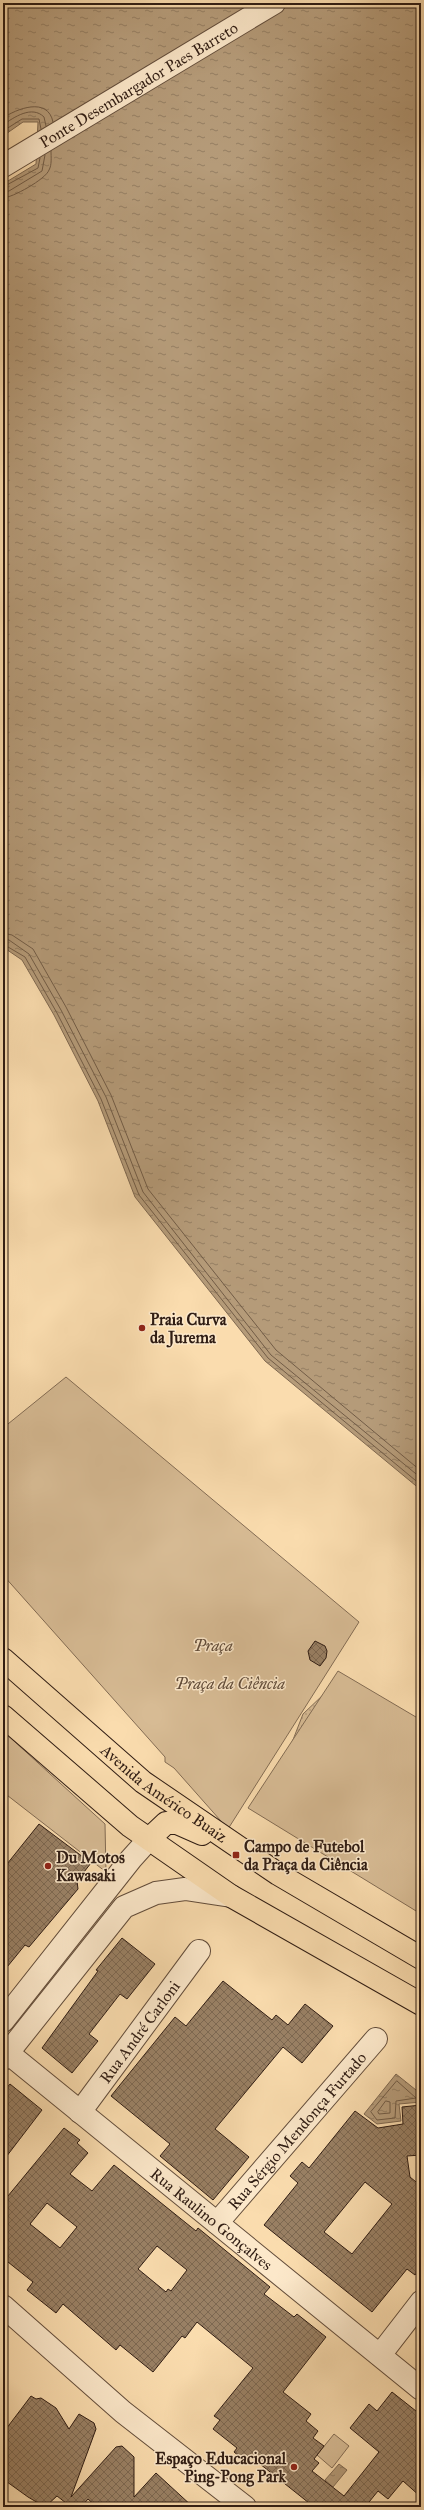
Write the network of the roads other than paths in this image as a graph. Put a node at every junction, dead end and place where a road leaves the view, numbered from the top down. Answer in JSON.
{"nodes":[{"id":1,"x":274,"y":3,"type":"edge"},
{"id":2,"x":3,"y":166,"type":"edge"},
{"id":3,"x":3,"y":1659,"type":"edge"},
{"id":4,"x":3,"y":1716,"type":"edge"},
{"id":5,"x":149,"y":1839,"type":"junction"},
{"id":6,"x":278,"y":1874,"type":"junction"},
{"id":7,"x":231,"y":1896,"type":"junction"},
{"id":8,"x":200,"y":1951,"type":"dead end"},
{"id":9,"x":421,"y":1958,"type":"edge"},
{"id":10,"x":421,"y":2004,"type":"edge"},
{"id":11,"x":3,"y":2021,"type":"edge"},
{"id":12,"x":376,"y":2039,"type":"dead end"},
{"id":13,"x":5,"y":2054,"type":"edge"},
{"id":14,"x":80,"y":2112,"type":"junction"},
{"id":15,"x":217,"y":2223,"type":"junction"},
{"id":16,"x":421,"y":2302,"type":"edge"},
{"id":17,"x":3,"y":2306,"type":"edge"},
{"id":18,"x":380,"y":2355,"type":"junction"},
{"id":19,"x":421,"y":2389,"type":"edge"},
{"id":20,"x":245,"y":2507,"type":"edge"}],
"edges":[{"from":1,"to":2,"type":"street","name":"Ponte Desembargador Paes Barreto"},
{"from":3,"to":6,"type":"main road","name":"Avenida Américo Buaiz"},
{"from":4,"to":5,"type":"main road"},
{"from":5,"to":6,"type":"main road"},
{"from":5,"to":7,"type":"main road"},
{"from":5,"to":11,"type":"street"},
{"from":6,"to":9,"type":"main road","name":"Avenida Américo Buaiz"},
{"from":7,"to":10,"type":"main road"},
{"from":7,"to":13,"type":"street"},
{"from":8,"to":14,"type":"street","name":"Rua André Carloni"},
{"from":12,"to":15,"type":"street","name":"Rua Sérgio Mendonça Furtado"},
{"from":13,"to":14,"type":"street","name":"Rua Raulino Gonçalves"},
{"from":14,"to":15,"type":"street","name":"Rua Raulino Gonçalves"},
{"from":15,"to":18,"type":"street","name":"Rua Raulino Gonçalves"},
{"from":16,"to":18,"type":"street"},
{"from":17,"to":20,"type":"street"},
{"from":18,"to":19,"type":"street","name":"Rua Raulino Gonçalves"}]}
